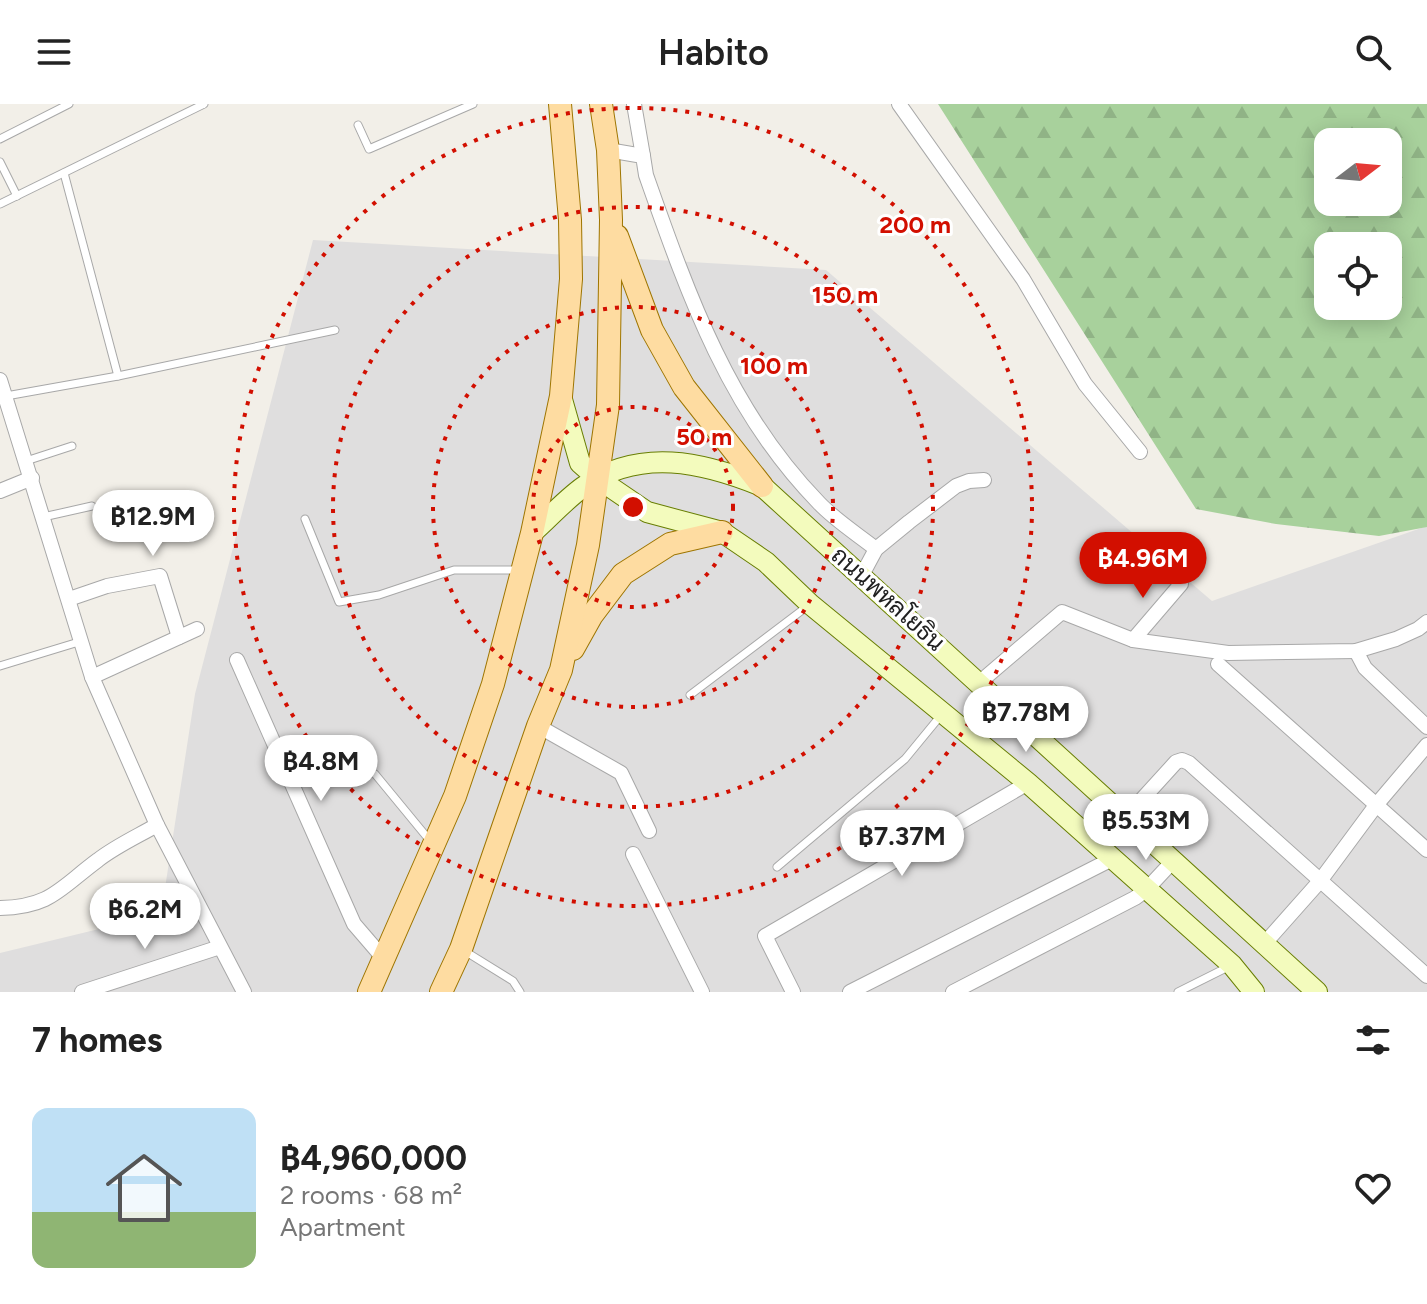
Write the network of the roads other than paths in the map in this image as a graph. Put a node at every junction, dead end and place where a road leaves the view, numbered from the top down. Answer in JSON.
{"nodes":[{"id":1,"x":67,"y":104,"type":"edge"},
{"id":2,"x":204,"y":104,"type":"edge"},
{"id":3,"x":473,"y":104,"type":"edge"},
{"id":4,"x":560,"y":104,"type":"edge"},
{"id":5,"x":601,"y":104,"type":"edge"},
{"id":6,"x":634,"y":104,"type":"edge"},
{"id":7,"x":899,"y":104,"type":"edge"},
{"id":8,"x":358,"y":125,"type":"dead end"},
{"id":9,"x":0,"y":139,"type":"edge"},
{"id":10,"x":608,"y":150,"type":"junction"},
{"id":11,"x":643,"y":156,"type":"junction"},
{"id":12,"x":0,"y":162,"type":"edge"},
{"id":13,"x":64,"y":173,"type":"junction"},
{"id":14,"x":17,"y":196,"type":"junction"},
{"id":15,"x":0,"y":204,"type":"edge"},
{"id":16,"x":611,"y":220,"type":"junction"},
{"id":17,"x":335,"y":330,"type":"dead end"},
{"id":18,"x":118,"y":376,"type":"junction"},
{"id":19,"x":0,"y":380,"type":"edge"},
{"id":20,"x":561,"y":396,"type":"junction"},
{"id":21,"x":3,"y":397,"type":"edge"},
{"id":22,"x":72,"y":446,"type":"dead end"},
{"id":23,"x":1140,"y":452,"type":"dead end"},
{"id":24,"x":26,"y":461,"type":"junction"},
{"id":25,"x":32,"y":478,"type":"junction"},
{"id":26,"x":597,"y":478,"type":"junction"},
{"id":27,"x":984,"y":480,"type":"dead end"},
{"id":28,"x":762,"y":486,"type":"junction"},
{"id":29,"x":0,"y":491,"type":"edge"},
{"id":30,"x":92,"y":506,"type":"dead end"},
{"id":31,"x":43,"y":517,"type":"junction"},
{"id":32,"x":305,"y":519,"type":"dead end"},
{"id":33,"x":722,"y":532,"type":"junction"},
{"id":34,"x":532,"y":533,"type":"junction"},
{"id":35,"x":876,"y":549,"type":"junction"},
{"id":36,"x":524,"y":570,"type":"junction"},
{"id":37,"x":862,"y":575,"type":"junction"},
{"id":38,"x":1181,"y":584,"type":"dead end"},
{"id":39,"x":69,"y":599,"type":"junction"},
{"id":40,"x":810,"y":604,"type":"junction"},
{"id":41,"x":1427,"y":622,"type":"edge"},
{"id":42,"x":197,"y":629,"type":"dead end"},
{"id":43,"x":179,"y":637,"type":"junction"},
{"id":44,"x":1133,"y":640,"type":"junction"},
{"id":45,"x":82,"y":641,"type":"junction"},
{"id":46,"x":1356,"y":651,"type":"junction"},
{"id":47,"x":237,"y":660,"type":"dead end"},
{"id":48,"x":1218,"y":664,"type":"dead end"},
{"id":49,"x":0,"y":666,"type":"edge"},
{"id":50,"x":561,"y":670,"type":"junction"},
{"id":51,"x":92,"y":677,"type":"junction"},
{"id":52,"x":980,"y":682,"type":"junction"},
{"id":53,"x":690,"y":695,"type":"dead end"},
{"id":54,"x":943,"y":713,"type":"junction"},
{"id":55,"x":538,"y":726,"type":"junction"},
{"id":56,"x":1427,"y":727,"type":"edge"},
{"id":57,"x":1427,"y":745,"type":"edge"},
{"id":58,"x":312,"y":780,"type":"dead end"},
{"id":59,"x":1028,"y":783,"type":"junction"},
{"id":60,"x":1377,"y":804,"type":"junction"},
{"id":61,"x":1126,"y":817,"type":"junction"},
{"id":62,"x":157,"y":825,"type":"junction"},
{"id":63,"x":649,"y":831,"type":"dead end"},
{"id":64,"x":435,"y":846,"type":"junction"},
{"id":65,"x":1427,"y":850,"type":"edge"},
{"id":66,"x":633,"y":854,"type":"dead end"},
{"id":67,"x":1112,"y":859,"type":"junction"},
{"id":68,"x":1174,"y":860,"type":"junction"},
{"id":69,"x":777,"y":867,"type":"dead end"},
{"id":70,"x":1320,"y":881,"type":"junction"},
{"id":71,"x":1146,"y":890,"type":"junction"},
{"id":72,"x":0,"y":908,"type":"edge"},
{"id":73,"x":1265,"y":943,"type":"junction"},
{"id":74,"x":220,"y":947,"type":"junction"},
{"id":75,"x":461,"y":949,"type":"junction"},
{"id":76,"x":385,"y":960,"type":"junction"},
{"id":77,"x":1232,"y":965,"type":"junction"},
{"id":78,"x":1427,"y":976,"type":"edge"},
{"id":79,"x":443,"y":991,"type":"edge"},
{"id":80,"x":82,"y":992,"type":"edge"},
{"id":81,"x":244,"y":992,"type":"edge"},
{"id":82,"x":369,"y":992,"type":"edge"},
{"id":83,"x":520,"y":992,"type":"edge"},
{"id":84,"x":702,"y":992,"type":"edge"},
{"id":85,"x":793,"y":992,"type":"edge"},
{"id":86,"x":850,"y":992,"type":"edge"},
{"id":87,"x":953,"y":992,"type":"edge"},
{"id":88,"x":1178,"y":992,"type":"edge"},
{"id":89,"x":1254,"y":992,"type":"edge"},
{"id":90,"x":1317,"y":992,"type":"edge"}],
"edges":[{"from":1,"to":9,"type":"lane"},
{"from":2,"to":13,"type":"lane"},
{"from":3,"to":8,"type":"lane"},
{"from":4,"to":20,"type":"main road","name":"ถนนพหลโยธิน"},
{"from":5,"to":10,"type":"main road"},
{"from":6,"to":11,"type":"street"},
{"from":7,"to":23,"type":"street"},
{"from":10,"to":11,"type":"street"},
{"from":10,"to":16,"type":"main road"},
{"from":11,"to":35,"type":"street"},
{"from":12,"to":14,"type":"lane"},
{"from":13,"to":14,"type":"lane"},
{"from":13,"to":18,"type":"lane"},
{"from":14,"to":15,"type":"lane"},
{"from":16,"to":26,"type":"main road"},
{"from":16,"to":28,"type":"main road"},
{"from":17,"to":18,"type":"lane"},
{"from":18,"to":21,"type":"lane"},
{"from":19,"to":21,"type":"street"},
{"from":20,"to":26,"type":"main road","name":"ถนนพหลโยธิน"},
{"from":20,"to":34,"type":"main road","name":"ถนนพหลโยธิน"},
{"from":21,"to":24,"type":"street"},
{"from":22,"to":24,"type":"lane"},
{"from":24,"to":25,"type":"street"},
{"from":25,"to":29,"type":"street"},
{"from":25,"to":31,"type":"street"},
{"from":26,"to":28,"type":"main road","name":"ถนนพหลโยธิน"},
{"from":26,"to":33,"type":"main road","name":"ถนนพหลโยธิน"},
{"from":26,"to":34,"type":"main road","name":"ถนนพหลโยธิน"},
{"from":26,"to":50,"type":"main road"},
{"from":27,"to":35,"type":"street"},
{"from":28,"to":37,"type":"main road","name":"ถนนพหลโยธิน"},
{"from":30,"to":31,"type":"lane"},
{"from":31,"to":39,"type":"street"},
{"from":32,"to":36,"type":"lane"},
{"from":33,"to":40,"type":"main road","name":"ถนนพหลโยธิน"},
{"from":33,"to":50,"type":"main road"},
{"from":34,"to":36,"type":"main road","name":"ถนนพหลโยธิน"},
{"from":35,"to":37,"type":"street"},
{"from":36,"to":64,"type":"main road","name":"ถนนพหลโยธิน"},
{"from":37,"to":52,"type":"main road","name":"ถนนพหลโยธิน"},
{"from":38,"to":44,"type":"street"},
{"from":39,"to":43,"type":"street"},
{"from":39,"to":45,"type":"street"},
{"from":40,"to":53,"type":"lane"},
{"from":40,"to":54,"type":"main road","name":"ถนนพหลโยธิน"},
{"from":41,"to":46,"type":"street"},
{"from":42,"to":43,"type":"street"},
{"from":43,"to":51,"type":"street"},
{"from":44,"to":46,"type":"street"},
{"from":44,"to":52,"type":"street"},
{"from":45,"to":49,"type":"lane"},
{"from":45,"to":51,"type":"street"},
{"from":46,"to":56,"type":"street"},
{"from":47,"to":76,"type":"street"},
{"from":48,"to":60,"type":"street"},
{"from":50,"to":55,"type":"main road"},
{"from":51,"to":62,"type":"street"},
{"from":52,"to":61,"type":"main road","name":"ถนนพหลโยธิน"},
{"from":54,"to":59,"type":"main road","name":"ถนนพหลโยธิน"},
{"from":54,"to":69,"type":"lane"},
{"from":55,"to":63,"type":"street"},
{"from":55,"to":75,"type":"main road"},
{"from":57,"to":60,"type":"street"},
{"from":58,"to":64,"type":"lane"},
{"from":59,"to":67,"type":"main road","name":"ถนนพหลโยธิน"},
{"from":59,"to":85,"type":"street"},
{"from":60,"to":65,"type":"street"},
{"from":60,"to":70,"type":"street"},
{"from":61,"to":68,"type":"main road","name":"ถนนพหลโยธิน"},
{"from":61,"to":70,"type":"street"},
{"from":62,"to":72,"type":"street"},
{"from":62,"to":74,"type":"street"},
{"from":64,"to":76,"type":"main road","name":"ถนนพหลโยธิน"},
{"from":66,"to":84,"type":"street"},
{"from":67,"to":71,"type":"main road","name":"ถนนพหลโยธิน"},
{"from":67,"to":86,"type":"street"},
{"from":68,"to":71,"type":"street"},
{"from":68,"to":73,"type":"main road","name":"ถนนพหลโยธิน"},
{"from":70,"to":73,"type":"street"},
{"from":70,"to":78,"type":"street"},
{"from":71,"to":77,"type":"main road","name":"ถนนพหลโยธิน"},
{"from":71,"to":87,"type":"street"},
{"from":73,"to":90,"type":"main road","name":"ถนนพหลโยธิน"},
{"from":74,"to":80,"type":"street"},
{"from":74,"to":81,"type":"street"},
{"from":75,"to":79,"type":"main road"},
{"from":75,"to":83,"type":"lane"},
{"from":76,"to":82,"type":"main road","name":"ถนนพหลโยธิน"},
{"from":77,"to":88,"type":"lane"},
{"from":77,"to":89,"type":"main road","name":"ถนนพหลโยธิน"}]}
